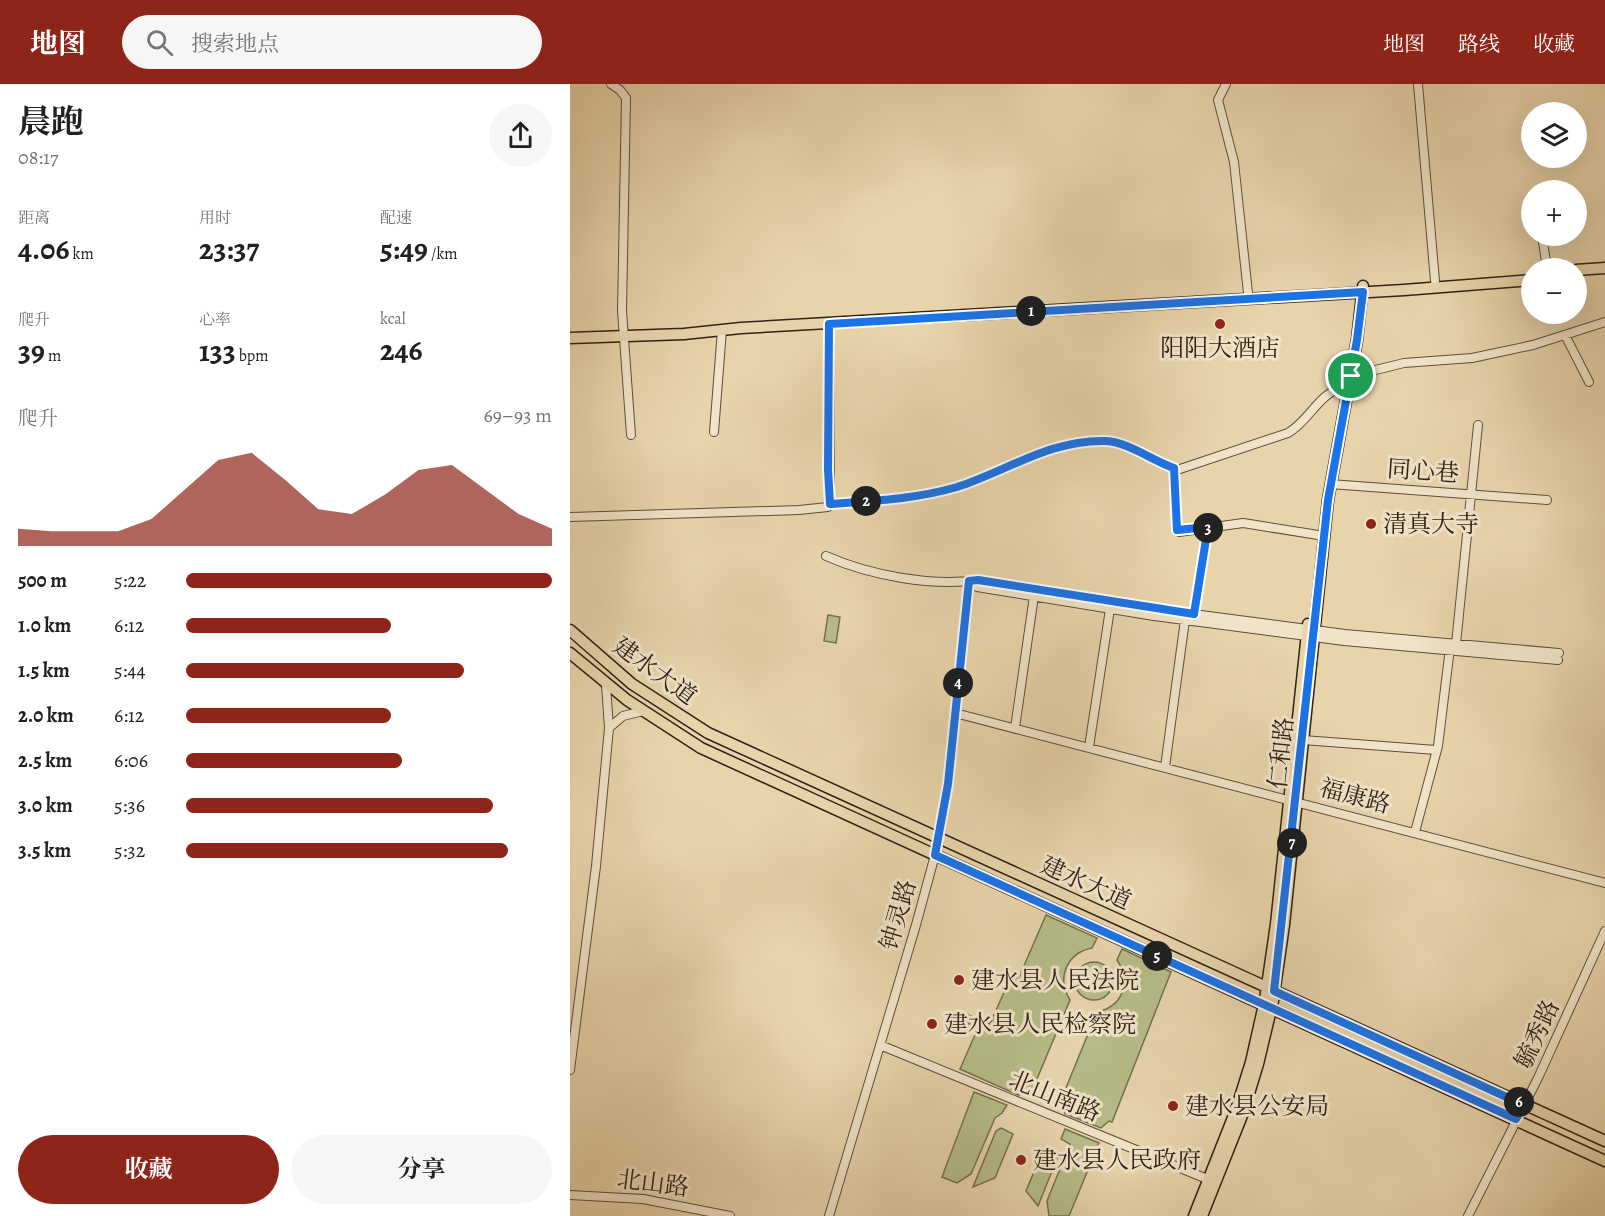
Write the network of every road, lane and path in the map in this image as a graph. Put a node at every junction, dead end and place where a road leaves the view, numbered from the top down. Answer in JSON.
{"nodes":[{"id":1,"x":610,"y":84,"type":"edge"},
{"id":2,"x":1226,"y":84,"type":"edge"},
{"id":3,"x":1418,"y":84,"type":"edge"},
{"id":4,"x":1605,"y":268,"type":"edge"},
{"id":5,"x":1587,"y":269,"type":"edge"},
{"id":6,"x":1605,"y":274,"type":"edge"},
{"id":7,"x":1521,"y":275,"type":"edge"},
{"id":8,"x":1587,"y":276,"type":"edge"},
{"id":9,"x":1521,"y":280,"type":"edge"},
{"id":10,"x":1436,"y":284,"type":"junction"},
{"id":11,"x":1360,"y":289,"type":"junction"},
{"id":12,"x":1248,"y":292,"type":"junction"},
{"id":13,"x":925,"y":315,"type":"junction"},
{"id":14,"x":1605,"y":321,"type":"edge"},
{"id":15,"x":829,"y":324,"type":"junction"},
{"id":16,"x":722,"y":330,"type":"junction"},
{"id":17,"x":570,"y":331,"type":"edge"},
{"id":18,"x":623,"y":332,"type":"junction"},
{"id":19,"x":1565,"y":335,"type":"junction"},
{"id":20,"x":570,"y":338,"type":"edge"},
{"id":21,"x":1351,"y":376,"type":"junction"},
{"id":22,"x":1588,"y":382,"type":"dead end"},
{"id":23,"x":1343,"y":387,"type":"junction"},
{"id":24,"x":1478,"y":425,"type":"dead end"},
{"id":25,"x":714,"y":432,"type":"dead end"},
{"id":26,"x":631,"y":435,"type":"dead end"},
{"id":27,"x":1174,"y":471,"type":"junction"},
{"id":28,"x":1330,"y":484,"type":"junction"},
{"id":29,"x":1471,"y":494,"type":"junction"},
{"id":30,"x":1547,"y":501,"type":"dead end"},
{"id":31,"x":830,"y":504,"type":"junction"},
{"id":32,"x":570,"y":517,"type":"edge"},
{"id":33,"x":1208,"y":527,"type":"junction"},
{"id":34,"x":1318,"y":535,"type":"junction"},
{"id":35,"x":826,"y":556,"type":"dead end"},
{"id":36,"x":969,"y":581,"type":"junction"},
{"id":37,"x":1034,"y":596,"type":"junction"},
{"id":38,"x":1110,"y":609,"type":"junction"},
{"id":39,"x":1194,"y":614,"type":"junction"},
{"id":40,"x":1185,"y":620,"type":"junction"},
{"id":41,"x":570,"y":630,"type":"edge"},
{"id":42,"x":1310,"y":633,"type":"junction"},
{"id":43,"x":1452,"y":646,"type":"junction"},
{"id":44,"x":570,"y":653,"type":"edge"},
{"id":45,"x":1559,"y":657,"type":"dead end"},
{"id":46,"x":606,"y":685,"type":"junction"},
{"id":47,"x":643,"y":711,"type":"junction"},
{"id":48,"x":955,"y":713,"type":"junction"},
{"id":49,"x":609,"y":728,"type":"junction"},
{"id":50,"x":1015,"y":728,"type":"junction"},
{"id":51,"x":1303,"y":740,"type":"junction"},
{"id":52,"x":1089,"y":747,"type":"junction"},
{"id":53,"x":1436,"y":750,"type":"junction"},
{"id":54,"x":1165,"y":767,"type":"junction"},
{"id":55,"x":1293,"y":800,"type":"junction"},
{"id":56,"x":1415,"y":832,"type":"junction"},
{"id":57,"x":938,"y":839,"type":"junction"},
{"id":58,"x":935,"y":855,"type":"junction"},
{"id":59,"x":1605,"y":883,"type":"edge"},
{"id":60,"x":1605,"y":931,"type":"edge"},
{"id":61,"x":1271,"y":990,"type":"junction"},
{"id":62,"x":1268,"y":1006,"type":"junction"},
{"id":63,"x":880,"y":1045,"type":"junction"},
{"id":64,"x":570,"y":1070,"type":"edge"},
{"id":65,"x":1524,"y":1105,"type":"junction"},
{"id":66,"x":1516,"y":1119,"type":"junction"},
{"id":67,"x":1605,"y":1141,"type":"edge"},
{"id":68,"x":1605,"y":1161,"type":"edge"},
{"id":69,"x":1212,"y":1181,"type":"junction"},
{"id":70,"x":570,"y":1195,"type":"edge"},
{"id":71,"x":570,"y":1200,"type":"edge"},
{"id":72,"x":708,"y":1216,"type":"edge"},
{"id":73,"x":730,"y":1216,"type":"edge"},
{"id":74,"x":830,"y":1216,"type":"edge"},
{"id":75,"x":1194,"y":1216,"type":"edge"},
{"id":76,"x":1202,"y":1216,"type":"edge"},
{"id":77,"x":1468,"y":1216,"type":"edge"}],
"edges":[{"from":1,"to":18,"type":"street"},
{"from":2,"to":12,"type":"street"},
{"from":3,"to":10,"type":"street"},
{"from":4,"to":5,"type":"main road"},
{"from":6,"to":8,"type":"main road"},
{"from":7,"to":10,"type":"main road"},
{"from":9,"to":10,"type":"main road"},
{"from":10,"to":11,"type":"main road"},
{"from":11,"to":12,"type":"main road"},
{"from":11,"to":13,"type":"main road"},
{"from":11,"to":21,"type":"main road","name":"仁和路"},
{"from":11,"to":23,"type":"main road","name":"仁和路"},
{"from":12,"to":13,"type":"main road"},
{"from":13,"to":15,"type":"main road"},
{"from":13,"to":18,"type":"main road"},
{"from":14,"to":19,"type":"street"},
{"from":15,"to":16,"type":"main road"},
{"from":15,"to":31,"type":"street"},
{"from":16,"to":18,"type":"main road"},
{"from":16,"to":25,"type":"street"},
{"from":17,"to":18,"type":"main road"},
{"from":18,"to":20,"type":"main road"},
{"from":18,"to":26,"type":"street"},
{"from":19,"to":21,"type":"street"},
{"from":19,"to":22,"type":"street"},
{"from":21,"to":28,"type":"main road","name":"仁和路"},
{"from":23,"to":27,"type":"street"},
{"from":23,"to":34,"type":"main road","name":"仁和路"},
{"from":24,"to":29,"type":"street"},
{"from":27,"to":31,"type":"street"},
{"from":27,"to":33,"type":"street"},
{"from":28,"to":29,"type":"street","name":"同心巷"},
{"from":28,"to":42,"type":"main road","name":"仁和路"},
{"from":29,"to":30,"type":"street"},
{"from":29,"to":43,"type":"street","name":"同心巷"},
{"from":31,"to":32,"type":"street"},
{"from":33,"to":34,"type":"street"},
{"from":33,"to":39,"type":"street"},
{"from":34,"to":42,"type":"main road","name":"仁和路"},
{"from":35,"to":36,"type":"street"},
{"from":36,"to":37,"type":"street"},
{"from":36,"to":39,"type":"street"},
{"from":36,"to":48,"type":"street","name":"钟灵路"},
{"from":37,"to":38,"type":"street"},
{"from":37,"to":50,"type":"street"},
{"from":38,"to":40,"type":"street"},
{"from":38,"to":52,"type":"street"},
{"from":39,"to":42,"type":"street"},
{"from":40,"to":42,"type":"street"},
{"from":40,"to":54,"type":"street"},
{"from":41,"to":57,"type":"main road","name":"建水大道"},
{"from":42,"to":43,"type":"street"},
{"from":42,"to":51,"type":"main road","name":"仁和路"},
{"from":42,"to":55,"type":"main road","name":"仁和路"},
{"from":43,"to":45,"type":"street"},
{"from":43,"to":53,"type":"street","name":"同心巷"},
{"from":44,"to":46,"type":"main road","name":"建水大道"},
{"from":46,"to":47,"type":"main road","name":"建水大道"},
{"from":46,"to":49,"type":"street"},
{"from":47,"to":49,"type":"street"},
{"from":47,"to":58,"type":"main road","name":"建水大道"},
{"from":48,"to":50,"type":"street","name":"福康路"},
{"from":48,"to":57,"type":"street","name":"钟灵路"},
{"from":49,"to":64,"type":"street"},
{"from":50,"to":52,"type":"street","name":"福康路"},
{"from":51,"to":53,"type":"street"},
{"from":51,"to":55,"type":"main road","name":"仁和路"},
{"from":52,"to":54,"type":"street","name":"福康路"},
{"from":53,"to":56,"type":"street","name":"同心巷"},
{"from":54,"to":55,"type":"street","name":"福康路"},
{"from":55,"to":56,"type":"street","name":"福康路"},
{"from":55,"to":61,"type":"main road","name":"仁和路"},
{"from":56,"to":59,"type":"street","name":"福康路"},
{"from":57,"to":58,"type":"street","name":"钟灵路"},
{"from":57,"to":61,"type":"main road","name":"建水大道"},
{"from":58,"to":62,"type":"main road","name":"建水大道"},
{"from":58,"to":63,"type":"street","name":"钟灵路"},
{"from":60,"to":65,"type":"street","name":"毓秀路"},
{"from":61,"to":62,"type":"main road","name":"仁和路"},
{"from":61,"to":65,"type":"main road","name":"建水大道"},
{"from":62,"to":66,"type":"main road","name":"建水大道"},
{"from":62,"to":69,"type":"main road","name":"仁和路"},
{"from":63,"to":69,"type":"street","name":"北山南路"},
{"from":63,"to":74,"type":"street","name":"钟灵路"},
{"from":65,"to":66,"type":"street","name":"毓秀路"},
{"from":65,"to":67,"type":"main road","name":"建水大道"},
{"from":66,"to":68,"type":"main road","name":"建水大道"},
{"from":66,"to":77,"type":"street","name":"毓秀路"},
{"from":69,"to":75,"type":"main road","name":"仁和路"},
{"from":69,"to":76,"type":"main road","name":"仁和路"},
{"from":70,"to":73,"type":"street","name":"北山路"},
{"from":71,"to":72,"type":"street","name":"北山路"}]}
